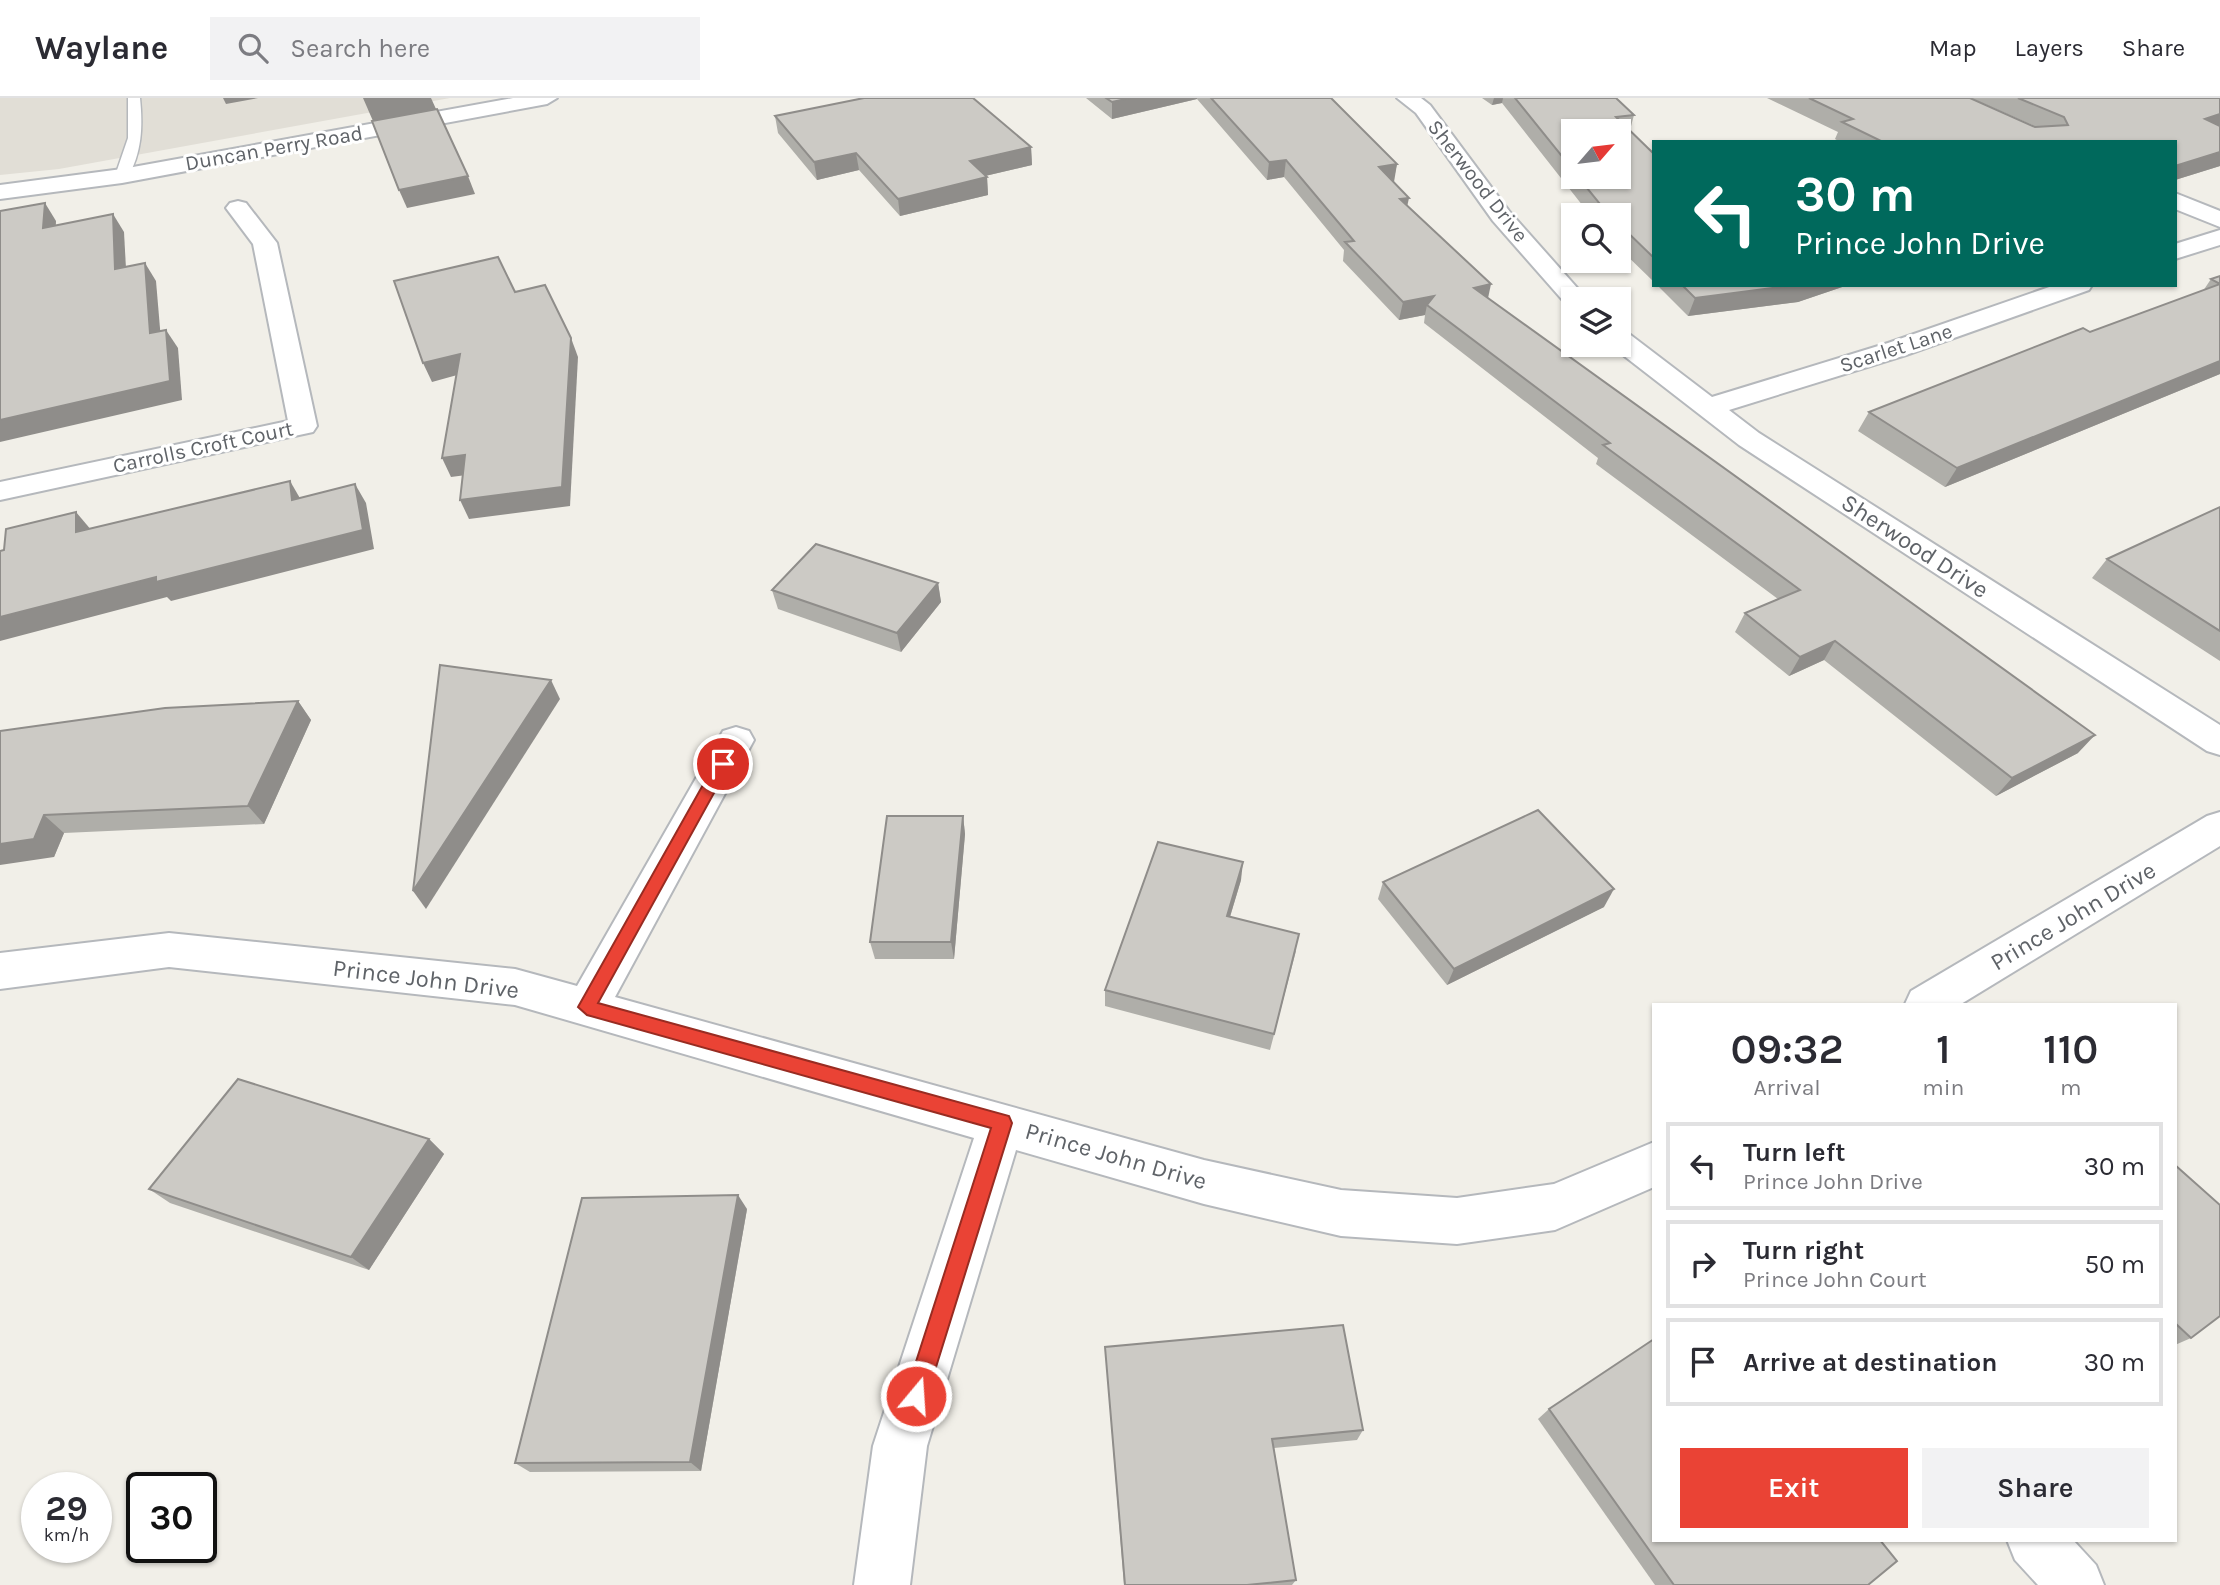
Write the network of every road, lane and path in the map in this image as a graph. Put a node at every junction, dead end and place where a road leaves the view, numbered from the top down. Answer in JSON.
{"nodes":[{"id":1,"x":134,"y":98,"type":"edge"},
{"id":2,"x":547,"y":98,"type":"edge"},
{"id":3,"x":1407,"y":98,"type":"edge"},
{"id":4,"x":122,"y":176,"type":"junction"},
{"id":5,"x":0,"y":192,"type":"edge"},
{"id":6,"x":2177,"y":201,"type":"edge"},
{"id":7,"x":238,"y":208,"type":"dead end"},
{"id":8,"x":2220,"y":220,"type":"edge"},
{"id":9,"x":2220,"y":237,"type":"edge"},
{"id":10,"x":2177,"y":251,"type":"edge"},
{"id":11,"x":1564,"y":287,"type":"edge"},
{"id":12,"x":2074,"y":287,"type":"edge"},
{"id":13,"x":1631,"y":348,"type":"edge"},
{"id":14,"x":1710,"y":407,"type":"junction"},
{"id":15,"x":0,"y":491,"type":"edge"},
{"id":16,"x":736,"y":740,"type":"dead end"},
{"id":17,"x":2220,"y":742,"type":"edge"},
{"id":18,"x":2220,"y":827,"type":"edge"},
{"id":19,"x":0,"y":971,"type":"edge"},
{"id":20,"x":1928,"y":1003,"type":"edge"},
{"id":21,"x":587,"y":1007,"type":"junction"},
{"id":22,"x":1002,"y":1123,"type":"junction"},
{"id":23,"x":1652,"y":1165,"type":"edge"},
{"id":24,"x":2037,"y":1542,"type":"edge"},
{"id":25,"x":882,"y":1585,"type":"edge"},
{"id":26,"x":2076,"y":1585,"type":"edge"}],
"edges":[{"from":1,"to":4,"type":"lane"},
{"from":2,"to":4,"type":"street","name":"Duncan Perry Road"},
{"from":3,"to":11,"type":"street","name":"Sherwood Drive"},
{"from":4,"to":5,"type":"street","name":"Duncan Perry Road"},
{"from":6,"to":8,"type":"street"},
{"from":7,"to":15,"type":"street","name":"Carrolls Croft Court"},
{"from":9,"to":10,"type":"street"},
{"from":12,"to":14,"type":"street","name":"Scarlet Lane"},
{"from":13,"to":14,"type":"street","name":"Sherwood Drive"},
{"from":14,"to":17,"type":"street","name":"Sherwood Drive"},
{"from":16,"to":21,"type":"street"},
{"from":18,"to":20,"type":"street","name":"Prince John Drive"},
{"from":19,"to":21,"type":"street","name":"Prince John Drive"},
{"from":21,"to":22,"type":"street","name":"Prince John Drive"},
{"from":22,"to":23,"type":"street","name":"Prince John Drive"},
{"from":22,"to":25,"type":"street"},
{"from":24,"to":26,"type":"street"}]}
